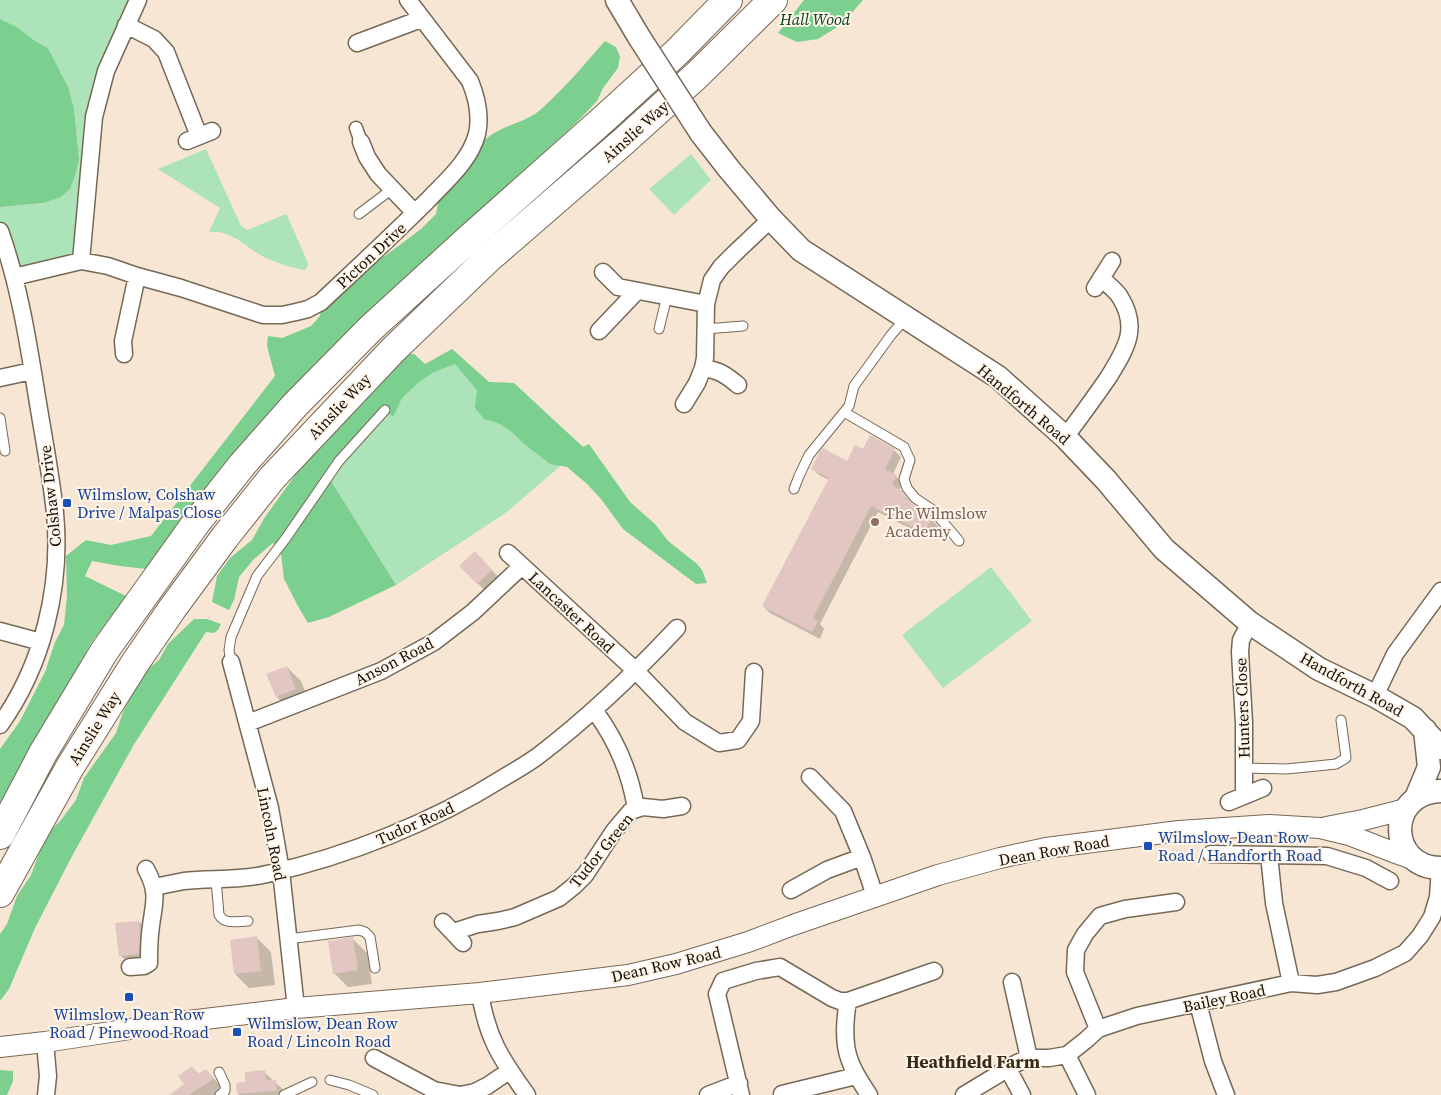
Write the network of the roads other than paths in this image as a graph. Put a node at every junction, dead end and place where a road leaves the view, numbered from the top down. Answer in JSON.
{"nodes":[{"id":1,"x":138,"y":0,"type":"edge"},
{"id":2,"x":408,"y":0,"type":"edge"},
{"id":3,"x":617,"y":0,"type":"edge"},
{"id":4,"x":728,"y":0,"type":"edge"},
{"id":5,"x":773,"y":0,"type":"edge"},
{"id":6,"x":421,"y":19,"type":"junction"},
{"id":7,"x":126,"y":25,"type":"junction"},
{"id":8,"x":352,"y":44,"type":"dead end"},
{"id":9,"x":358,"y":135,"type":"dead end"},
{"id":10,"x":201,"y":139,"type":"dead end"},
{"id":11,"x":392,"y":189,"type":"junction"},
{"id":12,"x":415,"y":213,"type":"junction"},
{"id":13,"x":359,"y":214,"type":"dead end"},
{"id":14,"x":771,"y":219,"type":"junction"},
{"id":15,"x":0,"y":231,"type":"edge"},
{"id":16,"x":81,"y":260,"type":"junction"},
{"id":17,"x":1112,"y":261,"type":"dead end"},
{"id":18,"x":603,"y":272,"type":"dead end"},
{"id":19,"x":137,"y":276,"type":"junction"},
{"id":20,"x":14,"y":277,"type":"junction"},
{"id":21,"x":637,"y":291,"type":"junction"},
{"id":22,"x":667,"y":296,"type":"junction"},
{"id":23,"x":706,"y":304,"type":"junction"},
{"id":24,"x":906,"y":318,"type":"junction"},
{"id":25,"x":743,"y":326,"type":"dead end"},
{"id":26,"x":659,"y":329,"type":"dead end"},
{"id":27,"x":705,"y":329,"type":"junction"},
{"id":28,"x":599,"y":331,"type":"dead end"},
{"id":29,"x":124,"y":354,"type":"dead end"},
{"id":30,"x":703,"y":368,"type":"junction"},
{"id":31,"x":32,"y":371,"type":"junction"},
{"id":32,"x":0,"y":378,"type":"edge"},
{"id":33,"x":738,"y":385,"type":"dead end"},
{"id":34,"x":684,"y":404,"type":"dead end"},
{"id":35,"x":385,"y":410,"type":"dead end"},
{"id":36,"x":844,"y":412,"type":"junction"},
{"id":37,"x":0,"y":418,"type":"edge"},
{"id":38,"x":1065,"y":437,"type":"junction"},
{"id":39,"x":5,"y":451,"type":"dead end"},
{"id":40,"x":794,"y":489,"type":"dead end"},
{"id":41,"x":959,"y":542,"type":"dead end"},
{"id":42,"x":508,"y":553,"type":"dead end"},
{"id":43,"x":522,"y":566,"type":"junction"},
{"id":44,"x":1441,"y":591,"type":"edge"},
{"id":45,"x":1250,"y":623,"type":"junction"},
{"id":46,"x":678,"y":628,"type":"dead end"},
{"id":47,"x":0,"y":631,"type":"edge"},
{"id":48,"x":41,"y":642,"type":"junction"},
{"id":49,"x":231,"y":662,"type":"joint"},
{"id":50,"x":636,"y":671,"type":"junction"},
{"id":51,"x":754,"y":672,"type":"dead end"},
{"id":52,"x":1375,"y":696,"type":"junction"},
{"id":53,"x":594,"y":710,"type":"junction"},
{"id":54,"x":1341,"y":720,"type":"dead end"},
{"id":55,"x":248,"y":723,"type":"junction"},
{"id":56,"x":0,"y":725,"type":"edge"},
{"id":57,"x":1425,"y":730,"type":"junction"},
{"id":58,"x":1441,"y":748,"type":"edge"},
{"id":59,"x":1244,"y":768,"type":"junction"},
{"id":60,"x":810,"y":777,"type":"dead end"},
{"id":61,"x":1263,"y":788,"type":"dead end"},
{"id":62,"x":1441,"y":791,"type":"edge"},
{"id":63,"x":1411,"y":803,"type":"junction"},
{"id":64,"x":682,"y":806,"type":"dead end"},
{"id":65,"x":636,"y":808,"type":"junction"},
{"id":66,"x":1320,"y":828,"type":"junction"},
{"id":67,"x":0,"y":834,"type":"edge"},
{"id":68,"x":1211,"y":854,"type":"dead end"},
{"id":69,"x":1269,"y":855,"type":"junction"},
{"id":70,"x":862,"y":857,"type":"junction"},
{"id":71,"x":1413,"y":859,"type":"junction"},
{"id":72,"x":1441,"y":868,"type":"edge"},
{"id":73,"x":146,"y":869,"type":"dead end"},
{"id":74,"x":281,"y":871,"type":"junction"},
{"id":75,"x":216,"y":879,"type":"junction"},
{"id":76,"x":1390,"y":881,"type":"dead end"},
{"id":77,"x":154,"y":887,"type":"junction"},
{"id":78,"x":791,"y":890,"type":"dead end"},
{"id":79,"x":0,"y":893,"type":"edge"},
{"id":80,"x":875,"y":896,"type":"junction"},
{"id":81,"x":1176,"y":902,"type":"dead end"},
{"id":82,"x":248,"y":920,"type":"dead end"},
{"id":83,"x":453,"y":932,"type":"dead end"},
{"id":84,"x":288,"y":939,"type":"junction"},
{"id":85,"x":130,"y":967,"type":"dead end"},
{"id":86,"x":375,"y":968,"type":"dead end"},
{"id":87,"x":934,"y":971,"type":"dead end"},
{"id":88,"x":1012,"y":982,"type":"dead end"},
{"id":89,"x":1291,"y":983,"type":"junction"},
{"id":90,"x":480,"y":993,"type":"junction"},
{"id":91,"x":848,"y":1002,"type":"junction"},
{"id":92,"x":1198,"y":1003,"type":"junction"},
{"id":93,"x":296,"y":1008,"type":"junction"},
{"id":94,"x":1098,"y":1028,"type":"junction"},
{"id":95,"x":45,"y":1042,"type":"junction"},
{"id":96,"x":0,"y":1047,"type":"edge"},
{"id":97,"x":1067,"y":1055,"type":"junction"},
{"id":98,"x":374,"y":1058,"type":"dead end"},
{"id":99,"x":1029,"y":1058,"type":"junction"},
{"id":100,"x":1008,"y":1069,"type":"junction"},
{"id":101,"x":509,"y":1071,"type":"junction"},
{"id":102,"x":219,"y":1072,"type":"dead end"},
{"id":103,"x":856,"y":1076,"type":"junction"},
{"id":104,"x":330,"y":1080,"type":"dead end"},
{"id":105,"x":312,"y":1082,"type":"dead end"},
{"id":106,"x":740,"y":1089,"type":"edge"},
{"id":107,"x":782,"y":1094,"type":"edge"},
{"id":108,"x":46,"y":1095,"type":"edge"},
{"id":109,"x":220,"y":1095,"type":"edge"},
{"id":110,"x":284,"y":1095,"type":"edge"},
{"id":111,"x":373,"y":1095,"type":"edge"},
{"id":112,"x":526,"y":1095,"type":"edge"},
{"id":113,"x":708,"y":1095,"type":"edge"},
{"id":114,"x":869,"y":1095,"type":"edge"},
{"id":115,"x":964,"y":1095,"type":"edge"},
{"id":116,"x":1022,"y":1095,"type":"edge"},
{"id":117,"x":1087,"y":1095,"type":"edge"},
{"id":118,"x":1226,"y":1095,"type":"edge"}],
"edges":[{"from":1,"to":7,"type":"street"},
{"from":2,"to":6,"type":"street","name":"Picton Drive"},
{"from":3,"to":14,"type":"main road","name":"Handforth Road","bridge":true},
{"from":4,"to":67,"type":"highway","name":"Ainslie Way"},
{"from":5,"to":79,"type":"highway","name":"Ainslie Way"},
{"from":6,"to":8,"type":"street"},
{"from":6,"to":12,"type":"street","name":"Picton Drive"},
{"from":7,"to":10,"type":"street"},
{"from":7,"to":16,"type":"street"},
{"from":9,"to":11,"type":"street"},
{"from":11,"to":12,"type":"street"},
{"from":11,"to":13,"type":"lane"},
{"from":12,"to":19,"type":"street","name":"Picton Drive"},
{"from":14,"to":23,"type":"street"},
{"from":14,"to":24,"type":"main road","name":"Handforth Road"},
{"from":15,"to":20,"type":"street","name":"Colshaw Drive"},
{"from":16,"to":19,"type":"street","name":"Picton Drive"},
{"from":16,"to":20,"type":"street","name":"Picton Drive"},
{"from":17,"to":38,"type":"street"},
{"from":18,"to":21,"type":"street"},
{"from":19,"to":29,"type":"street"},
{"from":20,"to":31,"type":"street","name":"Colshaw Drive"},
{"from":21,"to":22,"type":"street"},
{"from":21,"to":28,"type":"street"},
{"from":22,"to":23,"type":"street"},
{"from":22,"to":26,"type":"lane"},
{"from":23,"to":27,"type":"street"},
{"from":24,"to":36,"type":"lane"},
{"from":24,"to":38,"type":"main road","name":"Handforth Road"},
{"from":25,"to":27,"type":"lane"},
{"from":27,"to":30,"type":"street"},
{"from":30,"to":33,"type":"street"},
{"from":30,"to":34,"type":"street"},
{"from":31,"to":32,"type":"street"},
{"from":31,"to":48,"type":"street","name":"Colshaw Drive"},
{"from":35,"to":49,"type":"lane"},
{"from":36,"to":40,"type":"lane"},
{"from":36,"to":41,"type":"lane"},
{"from":37,"to":39,"type":"lane"},
{"from":38,"to":45,"type":"main road","name":"Handforth Road"},
{"from":42,"to":43,"type":"street","name":"Lancaster Road"},
{"from":43,"to":50,"type":"street","name":"Lancaster Road"},
{"from":43,"to":55,"type":"street","name":"Anson Road"},
{"from":44,"to":52,"type":"street"},
{"from":45,"to":52,"type":"main road","name":"Handforth Road"},
{"from":45,"to":59,"type":"street","name":"Hunters Close"},
{"from":46,"to":50,"type":"street","name":"Tudor Road"},
{"from":47,"to":48,"type":"street"},
{"from":48,"to":56,"type":"street","name":"Colshaw Drive"},
{"from":49,"to":55,"type":"street","name":"Lincoln Road"},
{"from":50,"to":51,"type":"street"},
{"from":50,"to":53,"type":"street","name":"Tudor Road"},
{"from":52,"to":57,"type":"main road","name":"Handforth Road"},
{"from":53,"to":65,"type":"street","name":"Tudor Green"},
{"from":53,"to":74,"type":"street","name":"Tudor Road"},
{"from":54,"to":59,"type":"lane"},
{"from":55,"to":74,"type":"street","name":"Lincoln Road"},
{"from":57,"to":58,"type":"main road","name":"Handforth Road"},
{"from":57,"to":63,"type":"main road"},
{"from":59,"to":61,"type":"street","name":"Hunters Close"},
{"from":60,"to":70,"type":"street"},
{"from":62,"to":63,"type":"main road"},
{"from":63,"to":66,"type":"street","name":"Dean Row Road"},
{"from":63,"to":71,"type":"main road"},
{"from":64,"to":65,"type":"street","name":"Tudor Green"},
{"from":65,"to":83,"type":"street","name":"Tudor Green"},
{"from":66,"to":71,"type":"street","name":"Dean Row Road"},
{"from":66,"to":80,"type":"street","name":"Dean Row Road"},
{"from":68,"to":69,"type":"street"},
{"from":69,"to":76,"type":"street"},
{"from":69,"to":89,"type":"street"},
{"from":70,"to":78,"type":"street"},
{"from":70,"to":80,"type":"street"},
{"from":71,"to":72,"type":"main road"},
{"from":72,"to":89,"type":"street","name":"Bailey Road"},
{"from":73,"to":77,"type":"street"},
{"from":74,"to":75,"type":"street","name":"Tudor Road"},
{"from":74,"to":84,"type":"street","name":"Lincoln Road"},
{"from":75,"to":77,"type":"street","name":"Tudor Road"},
{"from":75,"to":82,"type":"lane"},
{"from":77,"to":85,"type":"street"},
{"from":80,"to":90,"type":"street","name":"Dean Row Road"},
{"from":81,"to":94,"type":"street"},
{"from":84,"to":86,"type":"lane"},
{"from":84,"to":93,"type":"street","name":"Lincoln Road"},
{"from":87,"to":91,"type":"street"},
{"from":88,"to":99,"type":"street"},
{"from":89,"to":92,"type":"street","name":"Bailey Road"},
{"from":90,"to":93,"type":"street","name":"Dean Row Road"},
{"from":90,"to":101,"type":"street"},
{"from":91,"to":103,"type":"street"},
{"from":91,"to":106,"type":"street"},
{"from":92,"to":94,"type":"street","name":"Bailey Road"},
{"from":92,"to":118,"type":"street"},
{"from":93,"to":95,"type":"street","name":"Dean Row Road"},
{"from":94,"to":97,"type":"street","name":"Bailey Road"},
{"from":95,"to":96,"type":"street","name":"Dean Row Road"},
{"from":95,"to":108,"type":"street"},
{"from":97,"to":99,"type":"street"},
{"from":97,"to":117,"type":"street"},
{"from":98,"to":101,"type":"street"},
{"from":99,"to":100,"type":"street"},
{"from":100,"to":115,"type":"street"},
{"from":100,"to":116,"type":"street"},
{"from":101,"to":112,"type":"street"},
{"from":102,"to":109,"type":"lane"},
{"from":103,"to":107,"type":"street"},
{"from":103,"to":114,"type":"street"},
{"from":104,"to":111,"type":"lane"},
{"from":105,"to":110,"type":"lane"},
{"from":106,"to":113,"type":"street"}]}
